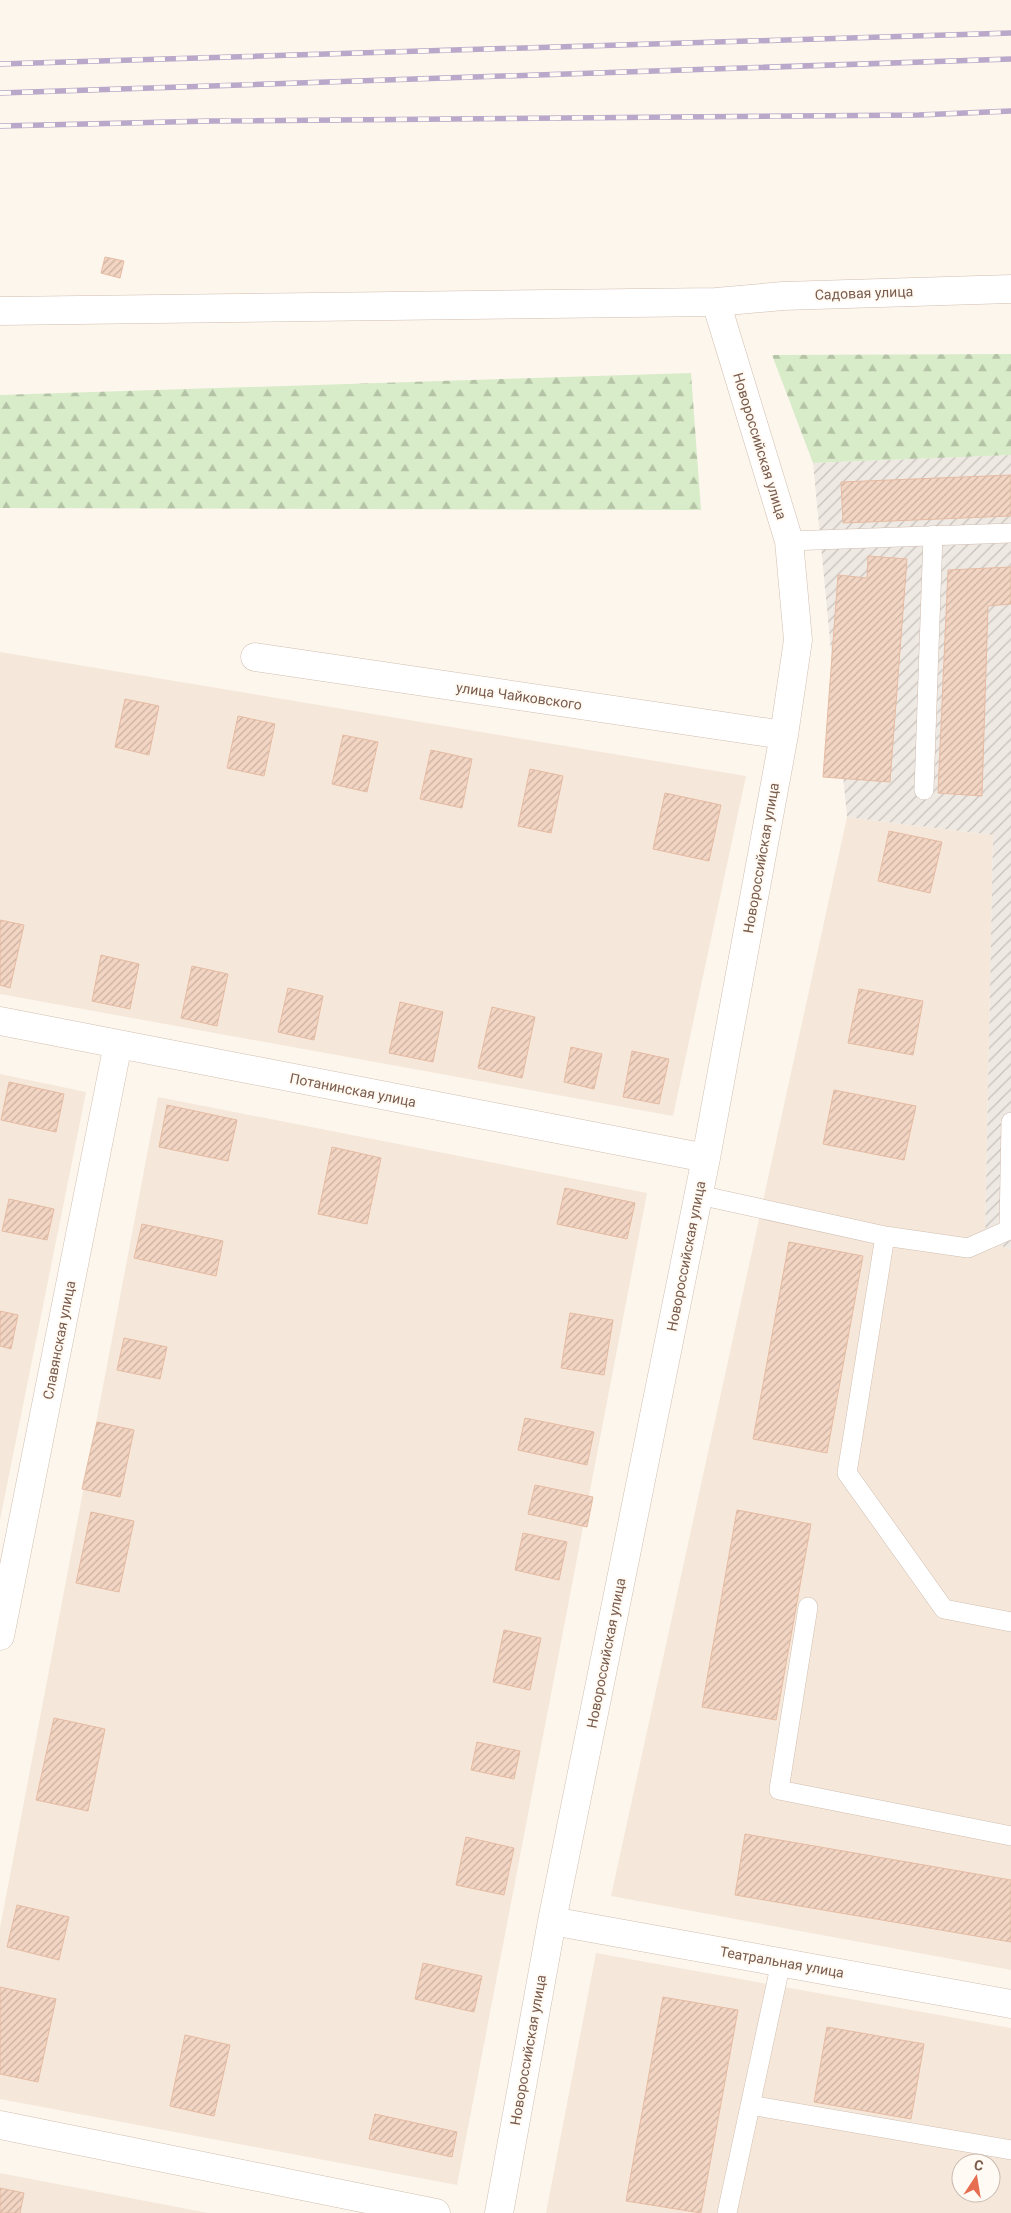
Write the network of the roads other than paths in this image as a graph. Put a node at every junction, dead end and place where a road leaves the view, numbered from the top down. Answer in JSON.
{"nodes":[{"id":1,"x":1011,"y":289,"type":"edge"},
{"id":2,"x":716,"y":302,"type":"junction"},
{"id":3,"x":0,"y":311,"type":"edge"},
{"id":4,"x":1011,"y":533,"type":"edge"},
{"id":5,"x":933,"y":536,"type":"junction"},
{"id":6,"x":789,"y":541,"type":"junction"},
{"id":7,"x":255,"y":657,"type":"dead end"},
{"id":8,"x":784,"y":735,"type":"junction"},
{"id":9,"x":924,"y":790,"type":"dead end"},
{"id":10,"x":0,"y":1021,"type":"edge"},
{"id":11,"x":118,"y":1044,"type":"junction"},
{"id":12,"x":1011,"y":1122,"type":"edge"},
{"id":13,"x":706,"y":1158,"type":"junction"},
{"id":14,"x":699,"y":1195,"type":"junction"},
{"id":15,"x":1010,"y":1229,"type":"edge"},
{"id":16,"x":885,"y":1236,"type":"junction"},
{"id":17,"x":808,"y":1608,"type":"dead end"},
{"id":18,"x":1011,"y":1622,"type":"edge"},
{"id":19,"x":0,"y":1636,"type":"edge"},
{"id":20,"x":1011,"y":1836,"type":"edge"},
{"id":21,"x":552,"y":1921,"type":"junction"},
{"id":22,"x":781,"y":1962,"type":"junction"},
{"id":23,"x":1011,"y":2004,"type":"edge"},
{"id":24,"x":750,"y":2105,"type":"junction"},
{"id":25,"x":0,"y":2125,"type":"edge"},
{"id":26,"x":1011,"y":2150,"type":"edge"},
{"id":27,"x":436,"y":2213,"type":"edge"},
{"id":28,"x":499,"y":2213,"type":"edge"},
{"id":29,"x":727,"y":2213,"type":"edge"}],
"edges":[{"from":1,"to":2,"type":"street","name":"Садовая улица"},
{"from":2,"to":3,"type":"street","name":"Садовая улица"},
{"from":2,"to":6,"type":"street","name":"Новороссийская улица"},
{"from":4,"to":5,"type":"lane"},
{"from":5,"to":6,"type":"lane"},
{"from":5,"to":9,"type":"lane"},
{"from":6,"to":8,"type":"street","name":"Новороссийская улица"},
{"from":7,"to":8,"type":"street","name":"улица Чайковского"},
{"from":8,"to":13,"type":"street","name":"Новороссийская улица"},
{"from":10,"to":11,"type":"street","name":"Потанинская улица"},
{"from":11,"to":13,"type":"street","name":"Потанинская улица"},
{"from":11,"to":19,"type":"street","name":"Славянская улица"},
{"from":12,"to":15,"type":"lane"},
{"from":13,"to":14,"type":"street","name":"Новороссийская улица"},
{"from":14,"to":16,"type":"lane"},
{"from":14,"to":21,"type":"street","name":"Новороссийская улица"},
{"from":15,"to":16,"type":"lane"},
{"from":16,"to":18,"type":"lane"},
{"from":17,"to":20,"type":"lane"},
{"from":21,"to":22,"type":"street","name":"Театральная улица"},
{"from":21,"to":28,"type":"street","name":"Новороссийская улица"},
{"from":22,"to":23,"type":"street","name":"Театральная улица"},
{"from":22,"to":24,"type":"lane"},
{"from":24,"to":26,"type":"lane"},
{"from":24,"to":29,"type":"lane"},
{"from":25,"to":27,"type":"street"}]}
